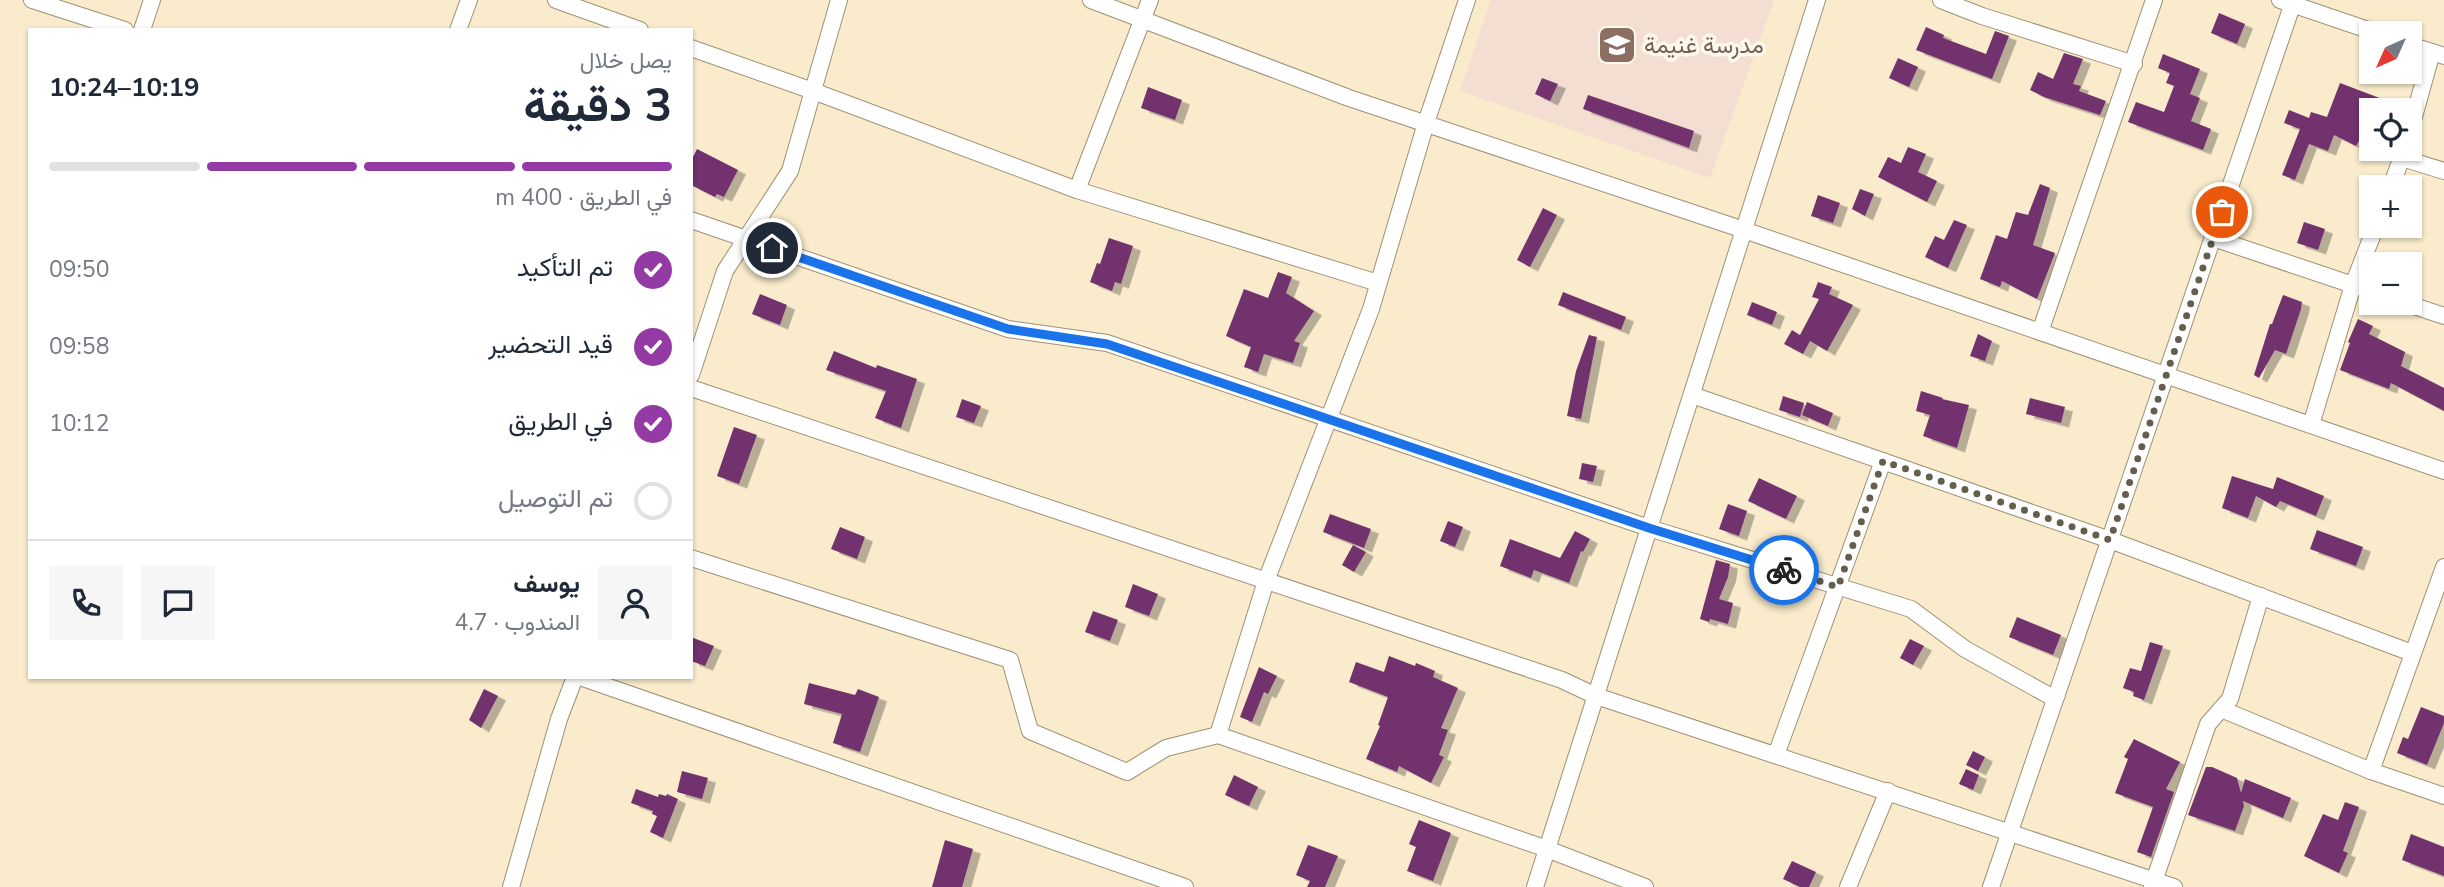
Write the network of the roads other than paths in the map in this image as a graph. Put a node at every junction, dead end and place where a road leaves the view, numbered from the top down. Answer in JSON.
{"nodes":[{"id":1,"x":32,"y":0,"type":"edge"},
{"id":2,"x":152,"y":0,"type":"edge"},
{"id":3,"x":469,"y":0,"type":"edge"},
{"id":4,"x":556,"y":0,"type":"edge"},
{"id":5,"x":839,"y":0,"type":"edge"},
{"id":6,"x":1091,"y":0,"type":"edge"},
{"id":7,"x":1150,"y":0,"type":"edge"},
{"id":8,"x":1467,"y":0,"type":"edge"},
{"id":9,"x":1817,"y":0,"type":"edge"},
{"id":10,"x":1941,"y":0,"type":"edge"},
{"id":11,"x":1988,"y":0,"type":"edge"},
{"id":12,"x":2154,"y":0,"type":"edge"},
{"id":13,"x":2289,"y":1,"type":"edge"},
{"id":14,"x":1982,"y":16,"type":"junction"},
{"id":15,"x":1144,"y":20,"type":"junction"},
{"id":16,"x":2359,"y":26,"type":"edge"},
{"id":17,"x":119,"y":28,"type":"edge"},
{"id":18,"x":143,"y":28,"type":"edge"},
{"id":19,"x":459,"y":28,"type":"edge"},
{"id":20,"x":634,"y":28,"type":"edge"},
{"id":21,"x":693,"y":49,"type":"edge"},
{"id":22,"x":2438,"y":54,"type":"edge"},
{"id":23,"x":2134,"y":64,"type":"junction"},
{"id":24,"x":813,"y":90,"type":"junction"},
{"id":25,"x":2422,"y":98,"type":"edge"},
{"id":26,"x":1426,"y":123,"type":"junction"},
{"id":27,"x":2419,"y":161,"type":"edge"},
{"id":28,"x":2444,"y":172,"type":"edge"},
{"id":29,"x":1077,"y":190,"type":"junction"},
{"id":30,"x":693,"y":221,"type":"edge"},
{"id":31,"x":1744,"y":230,"type":"junction"},
{"id":32,"x":2213,"y":238,"type":"junction"},
{"id":33,"x":2371,"y":238,"type":"edge"},
{"id":34,"x":746,"y":239,"type":"junction"},
{"id":35,"x":1378,"y":283,"type":"junction"},
{"id":36,"x":2353,"y":285,"type":"junction"},
{"id":37,"x":2359,"y":287,"type":"edge"},
{"id":38,"x":2422,"y":309,"type":"edge"},
{"id":39,"x":2444,"y":316,"type":"edge"},
{"id":40,"x":2040,"y":332,"type":"junction"},
{"id":41,"x":693,"y":368,"type":"edge"},
{"id":42,"x":2166,"y":375,"type":"junction"},
{"id":43,"x":693,"y":389,"type":"edge"},
{"id":44,"x":1692,"y":395,"type":"junction"},
{"id":45,"x":1328,"y":420,"type":"junction"},
{"id":46,"x":2311,"y":425,"type":"junction"},
{"id":47,"x":1883,"y":461,"type":"junction"},
{"id":48,"x":2444,"y":471,"type":"edge"},
{"id":49,"x":1649,"y":528,"type":"junction"},
{"id":50,"x":2110,"y":540,"type":"junction"},
{"id":51,"x":693,"y":559,"type":"edge"},
{"id":52,"x":2444,"y":567,"type":"edge"},
{"id":53,"x":1266,"y":581,"type":"junction"},
{"id":54,"x":1838,"y":587,"type":"junction"},
{"id":55,"x":2261,"y":596,"type":"junction"},
{"id":56,"x":2412,"y":653,"type":"junction"},
{"id":57,"x":574,"y":679,"type":"edge"},
{"id":58,"x":586,"y":679,"type":"edge"},
{"id":59,"x":2057,"y":695,"type":"junction"},
{"id":60,"x":1596,"y":696,"type":"junction"},
{"id":61,"x":2221,"y":709,"type":"junction"},
{"id":62,"x":1218,"y":734,"type":"junction"},
{"id":63,"x":1776,"y":755,"type":"junction"},
{"id":64,"x":2371,"y":771,"type":"junction"},
{"id":65,"x":1888,"y":791,"type":"junction"},
{"id":66,"x":2444,"y":796,"type":"edge"},
{"id":67,"x":2010,"y":831,"type":"junction"},
{"id":68,"x":1547,"y":849,"type":"junction"},
{"id":69,"x":2153,"y":884,"type":"edge"},
{"id":70,"x":511,"y":887,"type":"edge"},
{"id":71,"x":1185,"y":887,"type":"edge"},
{"id":72,"x":1535,"y":887,"type":"edge"},
{"id":73,"x":1645,"y":887,"type":"edge"},
{"id":74,"x":1848,"y":887,"type":"edge"},
{"id":75,"x":1991,"y":887,"type":"edge"},
{"id":76,"x":2174,"y":887,"type":"edge"}],
"edges":[{"from":1,"to":17,"type":"street"},
{"from":2,"to":18,"type":"street"},
{"from":3,"to":19,"type":"street"},
{"from":4,"to":20,"type":"street"},
{"from":5,"to":24,"type":"street"},
{"from":6,"to":15,"type":"street"},
{"from":7,"to":15,"type":"street"},
{"from":8,"to":26,"type":"street"},
{"from":9,"to":31,"type":"street"},
{"from":10,"to":14,"type":"street"},
{"from":11,"to":14,"type":"street"},
{"from":12,"to":23,"type":"street"},
{"from":13,"to":16,"type":"street"},
{"from":13,"to":32,"type":"street"},
{"from":14,"to":23,"type":"street"},
{"from":15,"to":26,"type":"street"},
{"from":15,"to":29,"type":"street"},
{"from":21,"to":24,"type":"street"},
{"from":22,"to":25,"type":"street"},
{"from":23,"to":40,"type":"street"},
{"from":24,"to":29,"type":"street"},
{"from":24,"to":34,"type":"street"},
{"from":26,"to":31,"type":"street"},
{"from":26,"to":35,"type":"street"},
{"from":27,"to":28,"type":"street"},
{"from":29,"to":35,"type":"street"},
{"from":30,"to":34,"type":"street"},
{"from":31,"to":40,"type":"street"},
{"from":31,"to":44,"type":"street"},
{"from":32,"to":36,"type":"street"},
{"from":32,"to":42,"type":"street"},
{"from":33,"to":36,"type":"street"},
{"from":34,"to":41,"type":"street"},
{"from":34,"to":45,"type":"street"},
{"from":35,"to":45,"type":"street"},
{"from":36,"to":37,"type":"street"},
{"from":36,"to":46,"type":"street"},
{"from":38,"to":39,"type":"street"},
{"from":40,"to":42,"type":"street"},
{"from":42,"to":46,"type":"street"},
{"from":42,"to":50,"type":"street"},
{"from":43,"to":53,"type":"street"},
{"from":44,"to":47,"type":"street"},
{"from":44,"to":49,"type":"street"},
{"from":45,"to":49,"type":"street"},
{"from":45,"to":53,"type":"street"},
{"from":46,"to":48,"type":"street"},
{"from":47,"to":50,"type":"street"},
{"from":47,"to":54,"type":"street"},
{"from":49,"to":54,"type":"street"},
{"from":49,"to":60,"type":"street"},
{"from":50,"to":55,"type":"street"},
{"from":50,"to":59,"type":"street"},
{"from":51,"to":62,"type":"street"},
{"from":52,"to":56,"type":"street"},
{"from":53,"to":60,"type":"street"},
{"from":53,"to":62,"type":"street"},
{"from":54,"to":59,"type":"street"},
{"from":54,"to":63,"type":"street"},
{"from":55,"to":56,"type":"street"},
{"from":55,"to":61,"type":"street"},
{"from":56,"to":64,"type":"street"},
{"from":57,"to":70,"type":"street"},
{"from":58,"to":71,"type":"street"},
{"from":59,"to":67,"type":"street"},
{"from":60,"to":63,"type":"street"},
{"from":60,"to":68,"type":"street"},
{"from":61,"to":64,"type":"street"},
{"from":61,"to":69,"type":"street"},
{"from":62,"to":68,"type":"street"},
{"from":63,"to":65,"type":"street"},
{"from":64,"to":66,"type":"street"},
{"from":65,"to":67,"type":"street"},
{"from":65,"to":74,"type":"street"},
{"from":67,"to":69,"type":"street"},
{"from":67,"to":75,"type":"street"},
{"from":68,"to":72,"type":"street"},
{"from":68,"to":73,"type":"street"},
{"from":69,"to":76,"type":"street"}]}
